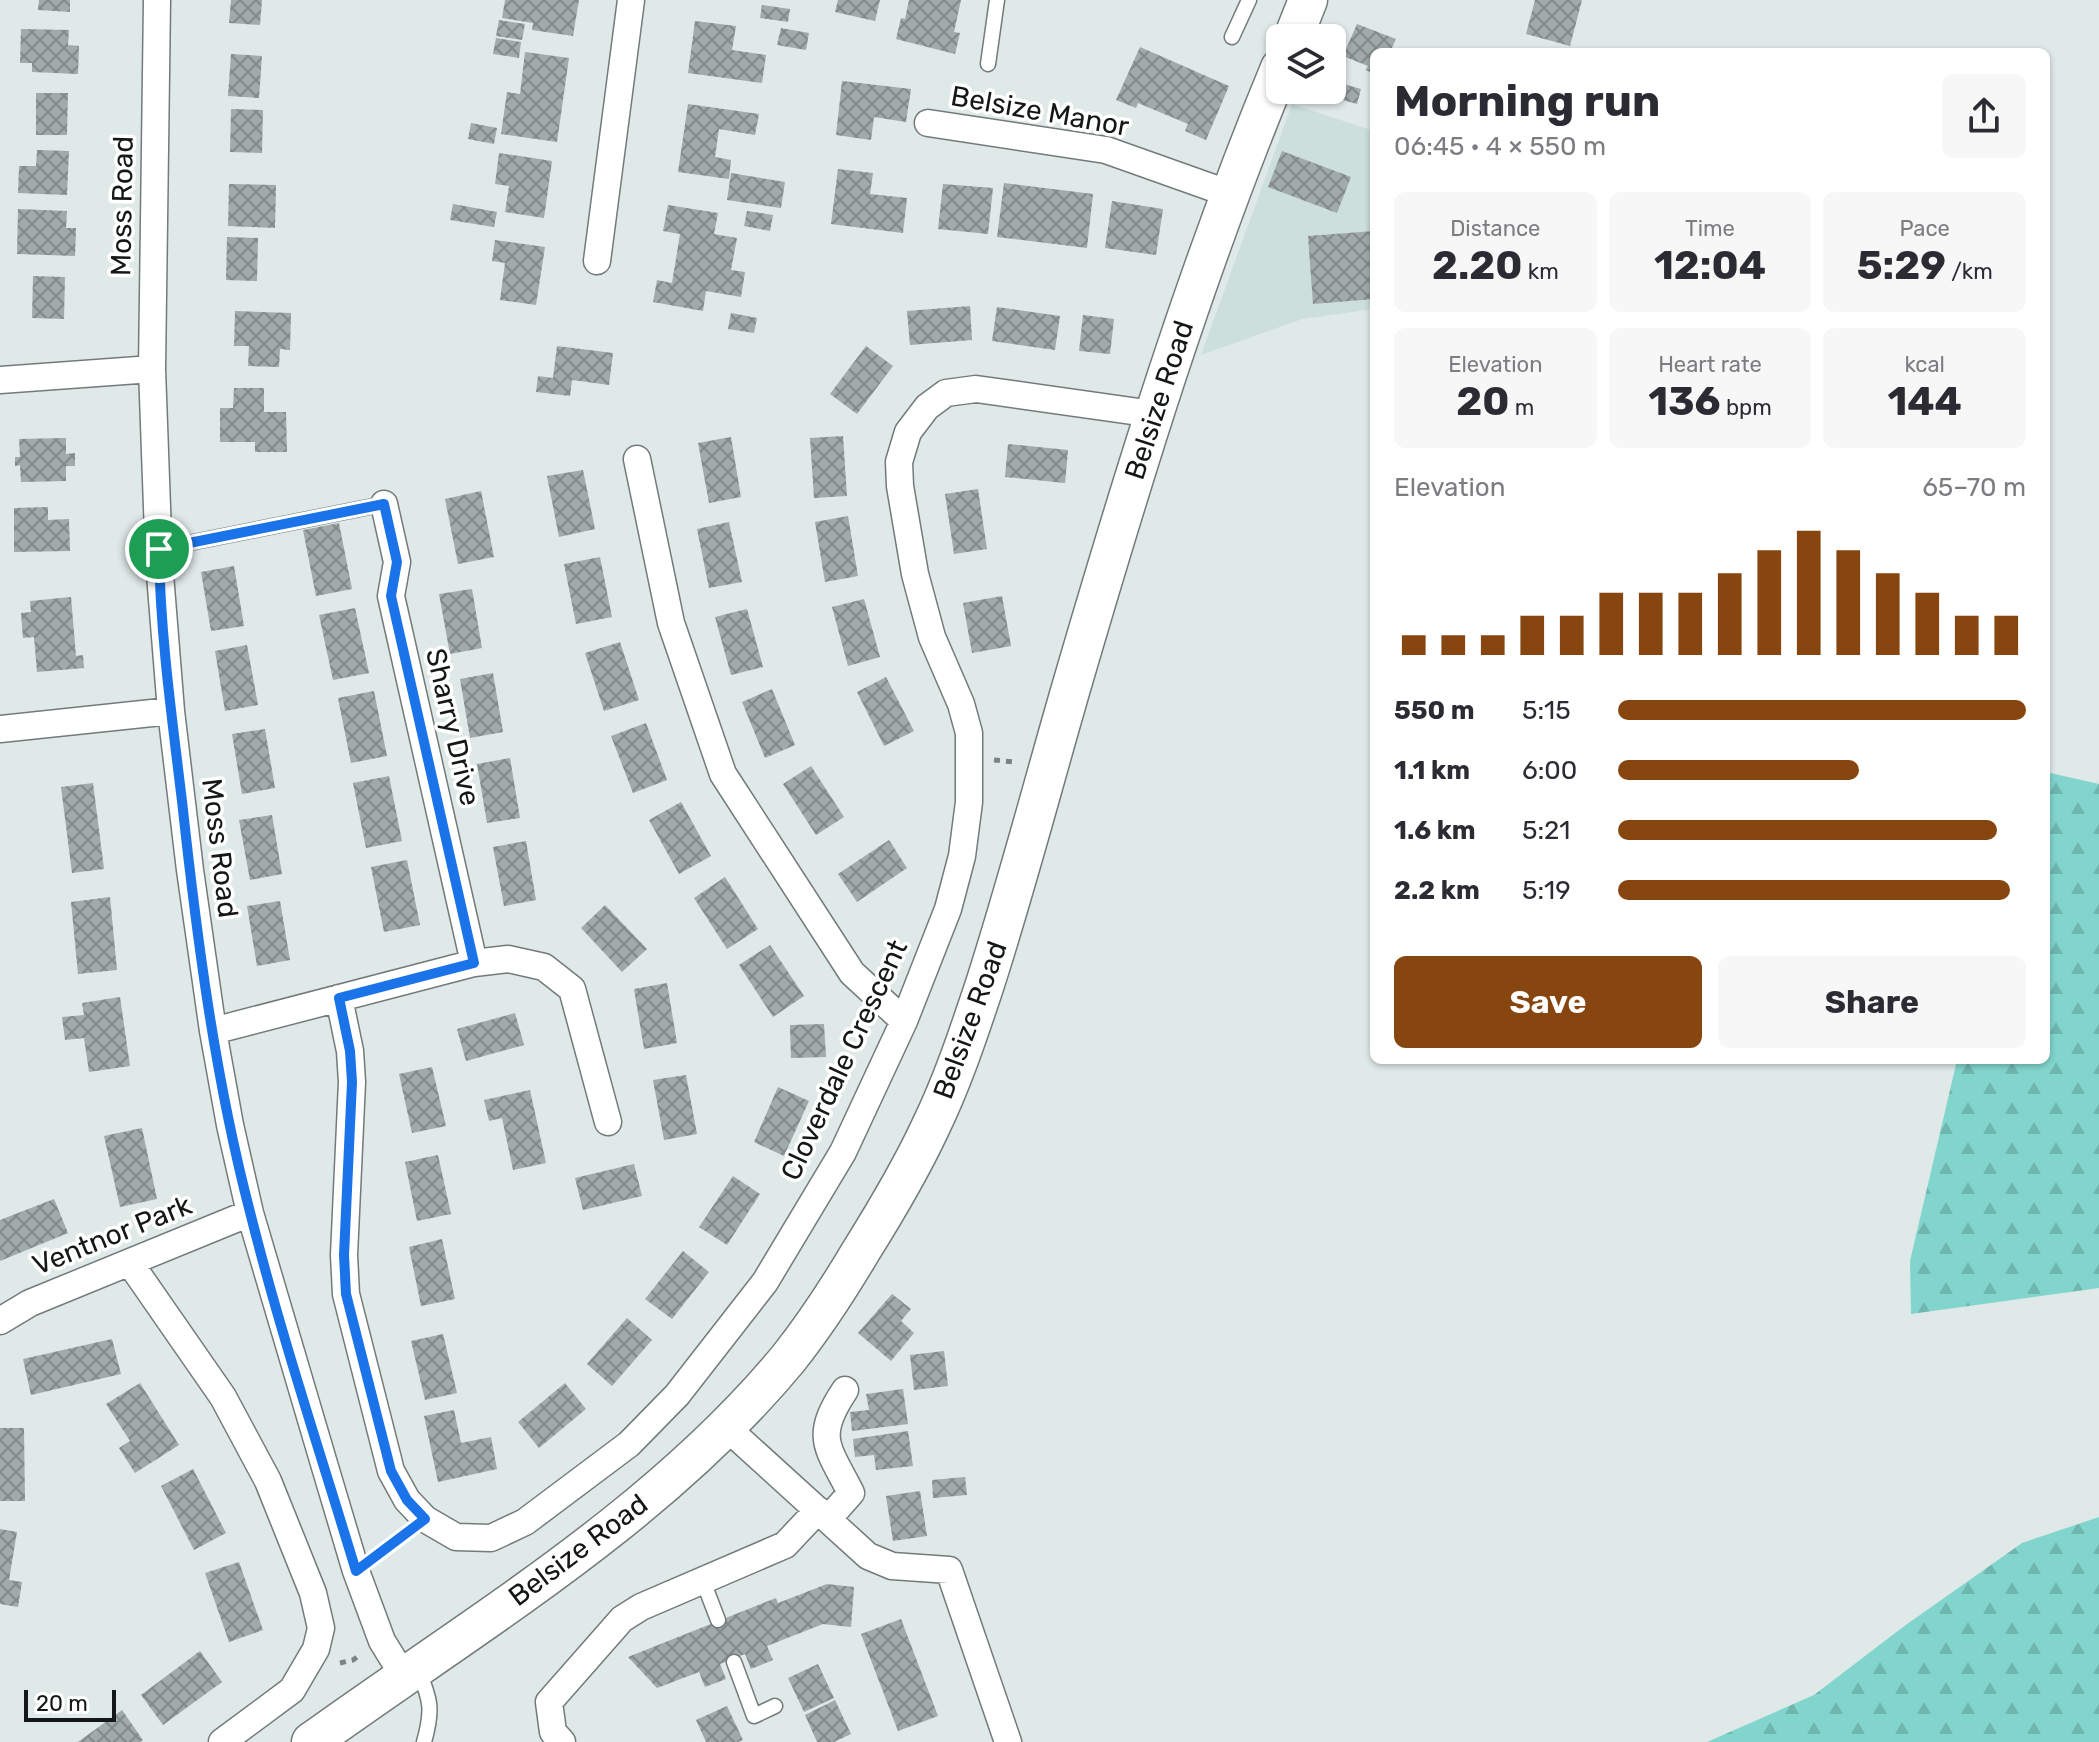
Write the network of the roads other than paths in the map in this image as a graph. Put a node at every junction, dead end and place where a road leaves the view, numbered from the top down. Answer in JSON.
{"nodes":[{"id":1,"x":157,"y":0,"type":"edge"},
{"id":2,"x":631,"y":0,"type":"edge"},
{"id":3,"x":997,"y":0,"type":"edge"},
{"id":4,"x":1249,"y":0,"type":"edge"},
{"id":5,"x":1308,"y":0,"type":"edge"},
{"id":6,"x":1299,"y":24,"type":"edge"},
{"id":7,"x":1232,"y":37,"type":"dead end"},
{"id":8,"x":988,"y":64,"type":"dead end"},
{"id":9,"x":1266,"y":103,"type":"edge"},
{"id":10,"x":928,"y":123,"type":"dead end"},
{"id":11,"x":1230,"y":194,"type":"junction"},
{"id":12,"x":597,"y":261,"type":"dead end"},
{"id":13,"x":152,"y":369,"type":"junction"},
{"id":14,"x":0,"y":380,"type":"edge"},
{"id":15,"x":1153,"y":414,"type":"junction"},
{"id":16,"x":637,"y":459,"type":"dead end"},
{"id":17,"x":384,"y":504,"type":"joint"},
{"id":18,"x":159,"y":549,"type":"junction"},
{"id":19,"x":171,"y":711,"type":"junction"},
{"id":20,"x":0,"y":729,"type":"edge"},
{"id":21,"x":474,"y":963,"type":"junction"},
{"id":22,"x":339,"y":998,"type":"junction"},
{"id":23,"x":904,"y":1021,"type":"junction"},
{"id":24,"x":213,"y":1031,"type":"junction"},
{"id":25,"x":608,"y":1122,"type":"dead end"},
{"id":26,"x":250,"y":1213,"type":"junction"},
{"id":27,"x":130,"y":1263,"type":"junction"},
{"id":28,"x":0,"y":1321,"type":"edge"},
{"id":29,"x":845,"y":1390,"type":"dead end"},
{"id":30,"x":726,"y":1427,"type":"junction"},
{"id":31,"x":823,"y":1515,"type":"junction"},
{"id":32,"x":703,"y":1581,"type":"junction"},
{"id":33,"x":718,"y":1620,"type":"dead end"},
{"id":34,"x":734,"y":1662,"type":"dead end"},
{"id":35,"x":410,"y":1670,"type":"junction"},
{"id":36,"x":775,"y":1706,"type":"dead end"},
{"id":37,"x":222,"y":1742,"type":"edge"},
{"id":38,"x":311,"y":1742,"type":"edge"},
{"id":39,"x":424,"y":1742,"type":"edge"},
{"id":40,"x":562,"y":1742,"type":"edge"},
{"id":41,"x":1008,"y":1742,"type":"edge"}],
"edges":[{"from":1,"to":13,"type":"street","name":"Moss Road"},
{"from":2,"to":12,"type":"street"},
{"from":3,"to":8,"type":"lane"},
{"from":4,"to":7,"type":"lane"},
{"from":5,"to":6,"type":"street"},
{"from":9,"to":11,"type":"street","name":"Belsize Road"},
{"from":10,"to":11,"type":"street","name":"Belsize Manor"},
{"from":11,"to":15,"type":"street","name":"Belsize Road"},
{"from":13,"to":14,"type":"street"},
{"from":13,"to":18,"type":"street","name":"Moss Road"},
{"from":15,"to":23,"type":"street","name":"Cloverdale Crescent"},
{"from":15,"to":30,"type":"street","name":"Belsize Road"},
{"from":16,"to":23,"type":"street"},
{"from":17,"to":18,"type":"lane"},
{"from":17,"to":21,"type":"street","name":"Sharry Drive"},
{"from":18,"to":19,"type":"street","name":"Moss Road"},
{"from":19,"to":20,"type":"street"},
{"from":19,"to":24,"type":"street","name":"Moss Road"},
{"from":21,"to":22,"type":"street"},
{"from":21,"to":25,"type":"street"},
{"from":22,"to":23,"type":"street","name":"Cloverdale Crescent"},
{"from":22,"to":24,"type":"street"},
{"from":24,"to":26,"type":"street","name":"Moss Road"},
{"from":26,"to":27,"type":"street","name":"Ventnor Park"},
{"from":26,"to":35,"type":"street","name":"Moss Road"},
{"from":27,"to":28,"type":"street","name":"Ventnor Park"},
{"from":27,"to":37,"type":"street"},
{"from":29,"to":31,"type":"street"},
{"from":30,"to":31,"type":"street"},
{"from":30,"to":35,"type":"street","name":"Belsize Road"},
{"from":31,"to":32,"type":"street"},
{"from":31,"to":41,"type":"street"},
{"from":32,"to":33,"type":"lane"},
{"from":32,"to":40,"type":"street"},
{"from":34,"to":36,"type":"lane"},
{"from":35,"to":38,"type":"street","name":"Belsize Road"},
{"from":35,"to":39,"type":"lane"}]}
